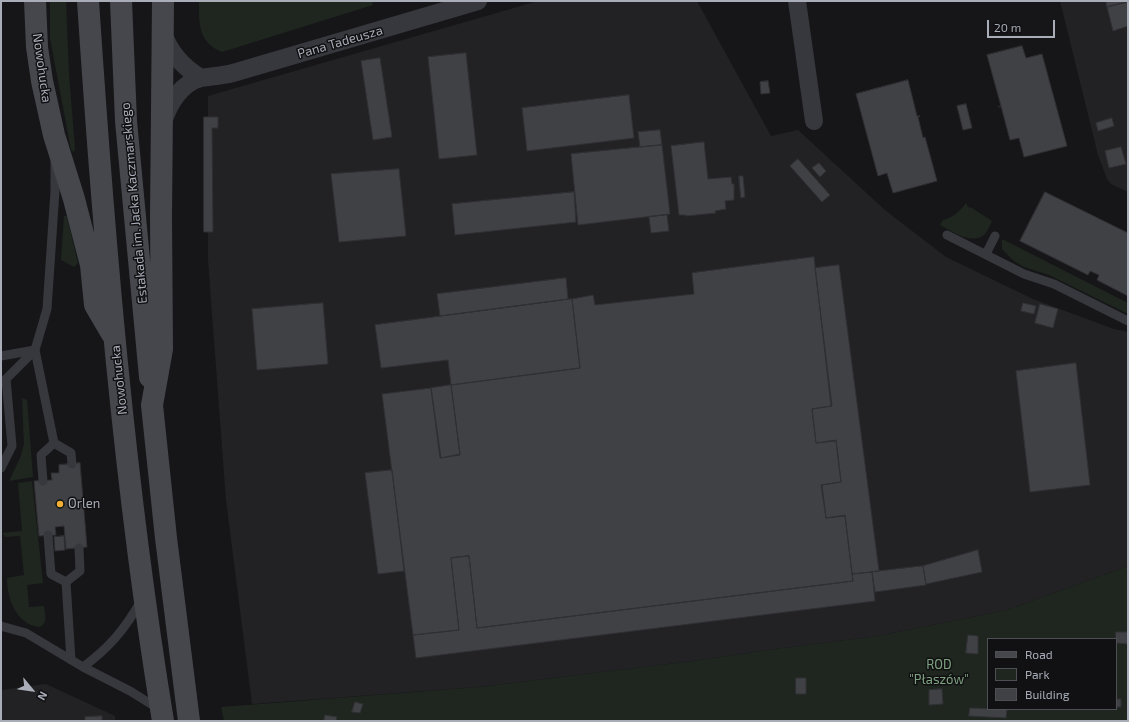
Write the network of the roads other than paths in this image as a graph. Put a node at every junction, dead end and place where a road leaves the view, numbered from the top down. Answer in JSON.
{"nodes":[{"id":1,"x":35,"y":1,"type":"edge"},
{"id":2,"x":88,"y":1,"type":"edge"},
{"id":3,"x":121,"y":1,"type":"edge"},
{"id":4,"x":163,"y":1,"type":"edge"},
{"id":5,"x":478,"y":1,"type":"edge"},
{"id":6,"x":797,"y":1,"type":"edge"},
{"id":7,"x":163,"y":31,"type":"junction"},
{"id":8,"x":201,"y":78,"type":"junction"},
{"id":9,"x":814,"y":121,"type":"dead end"},
{"id":10,"x":162,"y":127,"type":"junction"},
{"id":11,"x":54,"y":135,"type":"junction"},
{"id":12,"x":947,"y":235,"type":"dead end"},
{"id":13,"x":995,"y":236,"type":"dead end"},
{"id":14,"x":986,"y":254,"type":"junction"},
{"id":15,"x":1128,"y":322,"type":"edge"},
{"id":16,"x":115,"y":339,"type":"junction"},
{"id":17,"x":35,"y":350,"type":"junction"},
{"id":18,"x":1,"y":356,"type":"edge"},
{"id":19,"x":4,"y":382,"type":"edge"},
{"id":20,"x":152,"y":405,"type":"junction"},
{"id":21,"x":54,"y":443,"type":"junction"},
{"id":22,"x":72,"y":464,"type":"dead end"},
{"id":23,"x":1,"y":468,"type":"edge"},
{"id":24,"x":43,"y":480,"type":"dead end"},
{"id":25,"x":48,"y":535,"type":"dead end"},
{"id":26,"x":79,"y":548,"type":"dead end"},
{"id":27,"x":66,"y":582,"type":"junction"},
{"id":28,"x":144,"y":596,"type":"junction"},
{"id":29,"x":1,"y":626,"type":"edge"},
{"id":30,"x":71,"y":660,"type":"junction"},
{"id":31,"x":83,"y":667,"type":"junction"},
{"id":32,"x":162,"y":716,"type":"edge"},
{"id":33,"x":189,"y":721,"type":"edge"}],
"edges":[{"from":1,"to":11,"type":"main road","name":"Nowohucka"},
{"from":2,"to":16,"type":"main road"},
{"from":3,"to":20,"type":"main road","name":"Estakada im. Jacka Kaczmarskiego"},
{"from":4,"to":7,"type":"main road"},
{"from":5,"to":8,"type":"street","name":"Pana Tadeusza"},
{"from":6,"to":9,"type":"street"},
{"from":7,"to":8,"type":"street"},
{"from":7,"to":10,"type":"main road"},
{"from":8,"to":10,"type":"street","name":"Pana Tadeusza"},
{"from":10,"to":20,"type":"main road"},
{"from":11,"to":16,"type":"main road","name":"Nowohucka"},
{"from":11,"to":17,"type":"lane"},
{"from":12,"to":14,"type":"lane"},
{"from":13,"to":14,"type":"lane"},
{"from":14,"to":15,"type":"lane"},
{"from":16,"to":28,"type":"main road","name":"Nowohucka"},
{"from":17,"to":18,"type":"lane"},
{"from":17,"to":19,"type":"lane"},
{"from":17,"to":21,"type":"lane"},
{"from":19,"to":23,"type":"lane"},
{"from":20,"to":33,"type":"main road"},
{"from":21,"to":22,"type":"lane"},
{"from":21,"to":24,"type":"lane"},
{"from":25,"to":27,"type":"lane"},
{"from":26,"to":27,"type":"lane"},
{"from":27,"to":30,"type":"lane"},
{"from":28,"to":31,"type":"lane"},
{"from":28,"to":32,"type":"main road","name":"Nowohucka"},
{"from":29,"to":30,"type":"lane"},
{"from":30,"to":31,"type":"lane"},
{"from":31,"to":32,"type":"lane"}]}
